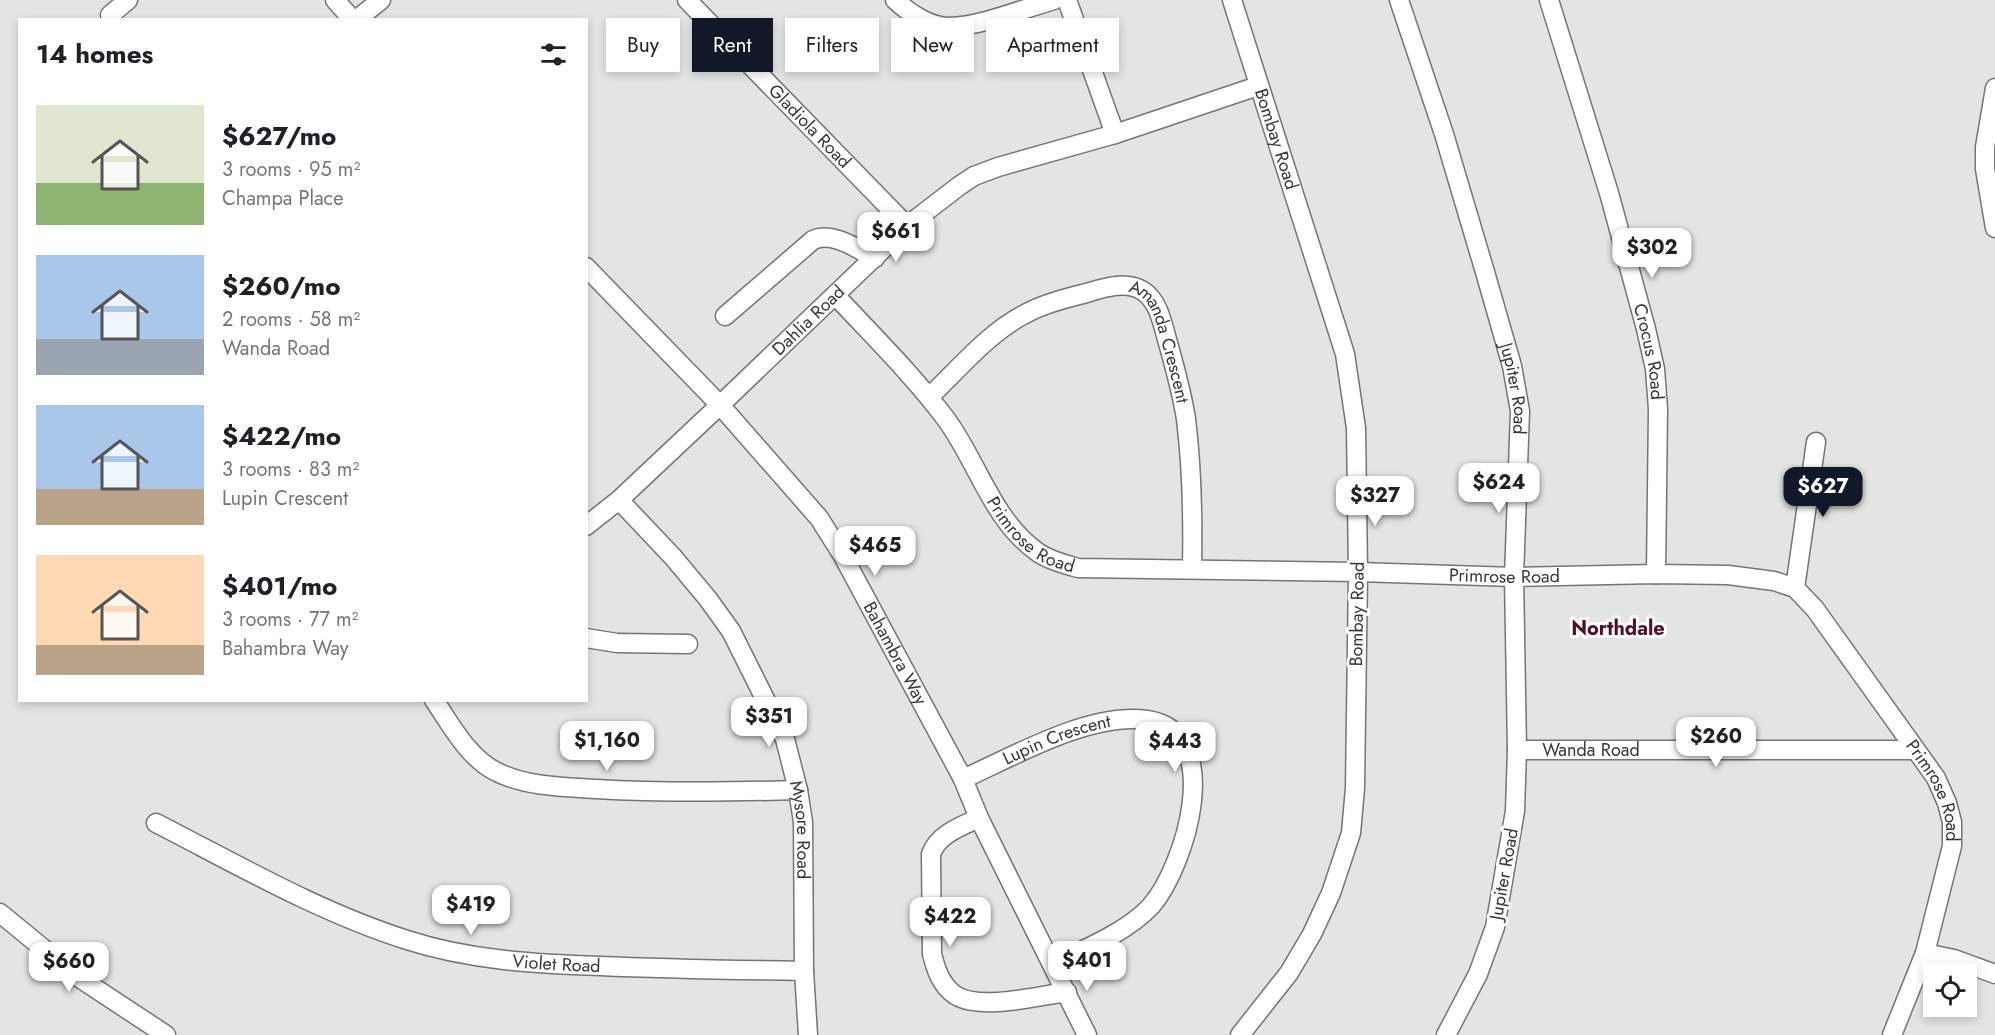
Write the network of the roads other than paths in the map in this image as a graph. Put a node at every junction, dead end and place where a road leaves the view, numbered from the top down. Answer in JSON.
{"nodes":[{"id":1,"x":128,"y":0,"type":"edge"},
{"id":2,"x":335,"y":0,"type":"edge"},
{"id":3,"x":381,"y":0,"type":"edge"},
{"id":4,"x":687,"y":0,"type":"edge"},
{"id":5,"x":895,"y":0,"type":"edge"},
{"id":6,"x":1054,"y":0,"type":"edge"},
{"id":7,"x":1067,"y":0,"type":"edge"},
{"id":8,"x":1232,"y":0,"type":"edge"},
{"id":9,"x":1399,"y":0,"type":"edge"},
{"id":10,"x":1549,"y":0,"type":"edge"},
{"id":11,"x":110,"y":15,"type":"dead end"},
{"id":12,"x":353,"y":18,"type":"edge"},
{"id":13,"x":358,"y":18,"type":"edge"},
{"id":14,"x":1258,"y":86,"type":"junction"},
{"id":15,"x":1995,"y":88,"type":"edge"},
{"id":16,"x":1115,"y":134,"type":"junction"},
{"id":17,"x":907,"y":226,"type":"junction"},
{"id":18,"x":1995,"y":228,"type":"edge"},
{"id":19,"x":875,"y":258,"type":"junction"},
{"id":20,"x":588,"y":269,"type":"edge"},
{"id":21,"x":836,"y":296,"type":"junction"},
{"id":22,"x":725,"y":316,"type":"dead end"},
{"id":23,"x":929,"y":397,"type":"junction"},
{"id":24,"x":720,"y":405,"type":"junction"},
{"id":25,"x":1816,"y":442,"type":"dead end"},
{"id":26,"x":619,"y":500,"type":"junction"},
{"id":27,"x":588,"y":524,"type":"edge"},
{"id":28,"x":1192,"y":569,"type":"junction"},
{"id":29,"x":1358,"y":572,"type":"junction"},
{"id":30,"x":1656,"y":574,"type":"junction"},
{"id":31,"x":1514,"y":577,"type":"junction"},
{"id":32,"x":1795,"y":588,"type":"junction"},
{"id":33,"x":588,"y":638,"type":"edge"},
{"id":34,"x":688,"y":644,"type":"dead end"},
{"id":35,"x":435,"y":702,"type":"edge"},
{"id":36,"x":1516,"y":750,"type":"junction"},
{"id":37,"x":1915,"y":750,"type":"junction"},
{"id":38,"x":963,"y":779,"type":"junction"},
{"id":39,"x":798,"y":790,"type":"junction"},
{"id":40,"x":980,"y":818,"type":"junction"},
{"id":41,"x":156,"y":823,"type":"dead end"},
{"id":42,"x":0,"y":913,"type":"edge"},
{"id":43,"x":1925,"y":953,"type":"junction"},
{"id":44,"x":1054,"y":964,"type":"junction"},
{"id":45,"x":804,"y":971,"type":"junction"},
{"id":46,"x":1995,"y":974,"type":"edge"},
{"id":47,"x":1067,"y":992,"type":"junction"},
{"id":48,"x":166,"y":1035,"type":"edge"},
{"id":49,"x":808,"y":1035,"type":"edge"},
{"id":50,"x":1087,"y":1035,"type":"edge"},
{"id":51,"x":1240,"y":1035,"type":"edge"},
{"id":52,"x":1446,"y":1035,"type":"edge"},
{"id":53,"x":1892,"y":1035,"type":"edge"}],
"edges":[{"from":1,"to":11,"type":"street"},
{"from":2,"to":12,"type":"street"},
{"from":3,"to":13,"type":"street"},
{"from":4,"to":17,"type":"street","name":"Gladiola Road"},
{"from":5,"to":6,"type":"street"},
{"from":7,"to":16,"type":"street"},
{"from":8,"to":14,"type":"street","name":"Bombay Road"},
{"from":9,"to":31,"type":"street","name":"Jupiter Road"},
{"from":10,"to":30,"type":"street","name":"Crocus Road"},
{"from":14,"to":16,"type":"street","name":"Dahlia Road"},
{"from":14,"to":29,"type":"street","name":"Bombay Road"},
{"from":15,"to":18,"type":"street"},
{"from":16,"to":17,"type":"street","name":"Dahlia Road"},
{"from":17,"to":19,"type":"street","name":"Dahlia Road"},
{"from":19,"to":21,"type":"street","name":"Dahlia Road"},
{"from":19,"to":22,"type":"street"},
{"from":20,"to":24,"type":"street","name":"Bahambra Way"},
{"from":21,"to":23,"type":"street","name":"Primrose Road"},
{"from":21,"to":24,"type":"street","name":"Dahlia Road"},
{"from":23,"to":28,"type":"street","name":"Primrose Road"},
{"from":23,"to":28,"type":"street","name":"Amanda Crescent"},
{"from":24,"to":26,"type":"street","name":"Dahlia Road"},
{"from":24,"to":38,"type":"street","name":"Bahambra Way"},
{"from":25,"to":32,"type":"street"},
{"from":26,"to":27,"type":"street","name":"Dahlia Road"},
{"from":26,"to":39,"type":"street","name":"Mysore Road"},
{"from":28,"to":29,"type":"street","name":"Primrose Road"},
{"from":29,"to":31,"type":"street","name":"Primrose Road"},
{"from":29,"to":51,"type":"street","name":"Bombay Road"},
{"from":30,"to":31,"type":"street","name":"Primrose Road"},
{"from":30,"to":32,"type":"street","name":"Primrose Road"},
{"from":31,"to":36,"type":"street","name":"Jupiter Road"},
{"from":32,"to":37,"type":"street","name":"Primrose Road"},
{"from":33,"to":34,"type":"street"},
{"from":35,"to":39,"type":"street"},
{"from":36,"to":37,"type":"street","name":"Wanda Road"},
{"from":36,"to":52,"type":"street","name":"Jupiter Road"},
{"from":37,"to":43,"type":"street","name":"Primrose Road"},
{"from":38,"to":40,"type":"street","name":"Bahambra Way"},
{"from":38,"to":44,"type":"street","name":"Lupin Crescent"},
{"from":39,"to":45,"type":"street","name":"Mysore Road"},
{"from":40,"to":44,"type":"street","name":"Bahambra Way"},
{"from":40,"to":47,"type":"street"},
{"from":41,"to":45,"type":"street","name":"Violet Road"},
{"from":42,"to":48,"type":"street"},
{"from":43,"to":46,"type":"street"},
{"from":43,"to":53,"type":"street","name":"Primrose Road"},
{"from":44,"to":47,"type":"street","name":"Bahambra Way"},
{"from":45,"to":49,"type":"street","name":"Mysore Road"},
{"from":47,"to":50,"type":"street","name":"Bahambra Way"}]}
